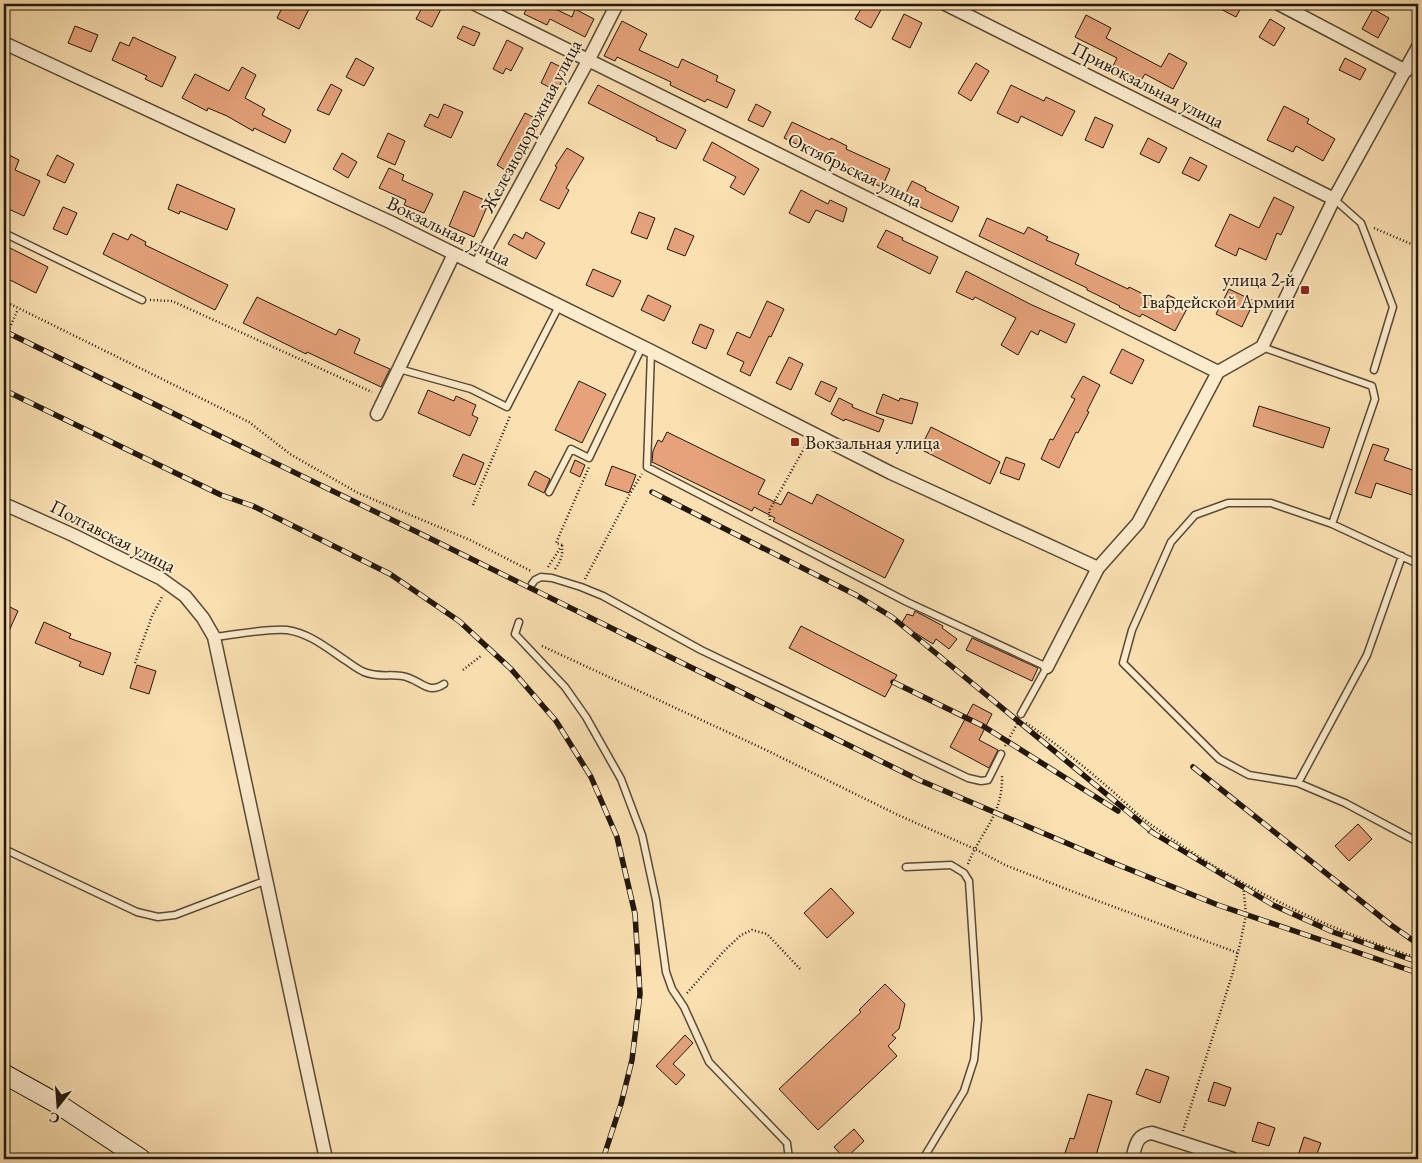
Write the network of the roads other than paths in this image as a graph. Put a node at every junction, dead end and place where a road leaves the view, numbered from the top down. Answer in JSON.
{"nodes":[{"id":1,"x":475,"y":4,"type":"edge"},
{"id":2,"x":617,"y":4,"type":"edge"},
{"id":3,"x":944,"y":4,"type":"edge"},
{"id":4,"x":1279,"y":4,"type":"edge"},
{"id":5,"x":4,"y":43,"type":"edge"},
{"id":6,"x":1418,"y":48,"type":"edge"},
{"id":7,"x":589,"y":59,"type":"junction"},
{"id":8,"x":1406,"y":71,"type":"junction"},
{"id":9,"x":1334,"y":199,"type":"junction"},
{"id":10,"x":4,"y":233,"type":"edge"},
{"id":11,"x":454,"y":254,"type":"junction"},
{"id":12,"x":477,"y":265,"type":"junction"},
{"id":13,"x":142,"y":300,"type":"road end"},
{"id":14,"x":559,"y":306,"type":"junction"},
{"id":15,"x":1262,"y":347,"type":"junction"},
{"id":16,"x":647,"y":349,"type":"junction"},
{"id":17,"x":399,"y":369,"type":"junction"},
{"id":18,"x":1374,"y":370,"type":"dead end"},
{"id":19,"x":1218,"y":372,"type":"junction"},
{"id":20,"x":377,"y":414,"type":"dead end"},
{"id":21,"x":549,"y":492,"type":"dead end"},
{"id":22,"x":4,"y":504,"type":"edge"},
{"id":23,"x":1332,"y":524,"type":"junction"},
{"id":24,"x":1402,"y":556,"type":"junction"},
{"id":25,"x":1418,"y":564,"type":"edge"},
{"id":26,"x":1098,"y":568,"type":"junction"},
{"id":27,"x":532,"y":584,"type":"dead end"},
{"id":28,"x":519,"y":622,"type":"dead end"},
{"id":29,"x":214,"y":637,"type":"junction"},
{"id":30,"x":1048,"y":667,"type":"junction"},
{"id":31,"x":444,"y":684,"type":"dead end"},
{"id":32,"x":1021,"y":714,"type":"road end"},
{"id":33,"x":1001,"y":754,"type":"road end"},
{"id":34,"x":1298,"y":783,"type":"junction"},
{"id":35,"x":1418,"y":842,"type":"edge"},
{"id":36,"x":4,"y":849,"type":"edge"},
{"id":37,"x":906,"y":866,"type":"dead end"},
{"id":38,"x":267,"y":880,"type":"junction"},
{"id":39,"x":4,"y":1074,"type":"edge"},
{"id":40,"x":141,"y":1159,"type":"edge"},
{"id":41,"x":326,"y":1159,"type":"edge"},
{"id":42,"x":789,"y":1159,"type":"edge"},
{"id":43,"x":923,"y":1159,"type":"edge"},
{"id":44,"x":1132,"y":1159,"type":"edge"},
{"id":45,"x":1233,"y":1159,"type":"edge"}],
"edges":[{"from":1,"to":7,"type":"street","name":"Октябрьская улица"},
{"from":2,"to":7,"type":"street","name":"Железнодорожная улица"},
{"from":3,"to":9,"type":"street","name":"Привокзальная улица"},
{"from":4,"to":8,"type":"street"},
{"from":5,"to":11,"type":"street","name":"Вокзальная улица"},
{"from":6,"to":8,"type":"street"},
{"from":7,"to":12,"type":"street","name":"Железнодорожная улица"},
{"from":7,"to":19,"type":"street","name":"Октябрьская улица"},
{"from":8,"to":9,"type":"street"},
{"from":9,"to":15,"type":"street"},
{"from":9,"to":18,"type":"lane"},
{"from":10,"to":13,"type":"lane"},
{"from":11,"to":12,"type":"street","name":"Вокзальная улица"},
{"from":11,"to":17,"type":"street"},
{"from":12,"to":14,"type":"street","name":"Вокзальная улица"},
{"from":14,"to":16,"type":"street","name":"Вокзальная улица"},
{"from":14,"to":17,"type":"lane"},
{"from":15,"to":19,"type":"street"},
{"from":15,"to":23,"type":"lane"},
{"from":16,"to":21,"type":"lane"},
{"from":16,"to":26,"type":"street","name":"Вокзальная улица"},
{"from":16,"to":30,"type":"lane"},
{"from":17,"to":20,"type":"street"},
{"from":19,"to":26,"type":"street"},
{"from":22,"to":29,"type":"street","name":"Полтавская улица"},
{"from":23,"to":24,"type":"lane"},
{"from":23,"to":34,"type":"lane"},
{"from":24,"to":25,"type":"lane"},
{"from":24,"to":34,"type":"lane"},
{"from":26,"to":30,"type":"street"},
{"from":27,"to":33,"type":"lane"},
{"from":28,"to":42,"type":"lane"},
{"from":29,"to":31,"type":"lane"},
{"from":29,"to":38,"type":"street","name":"Полтавская улица"},
{"from":30,"to":32,"type":"lane"},
{"from":34,"to":35,"type":"lane"},
{"from":36,"to":38,"type":"lane"},
{"from":37,"to":43,"type":"lane"},
{"from":38,"to":41,"type":"street","name":"Полтавская улица"},
{"from":39,"to":40,"type":"main road"},
{"from":44,"to":45,"type":"street"}]}
